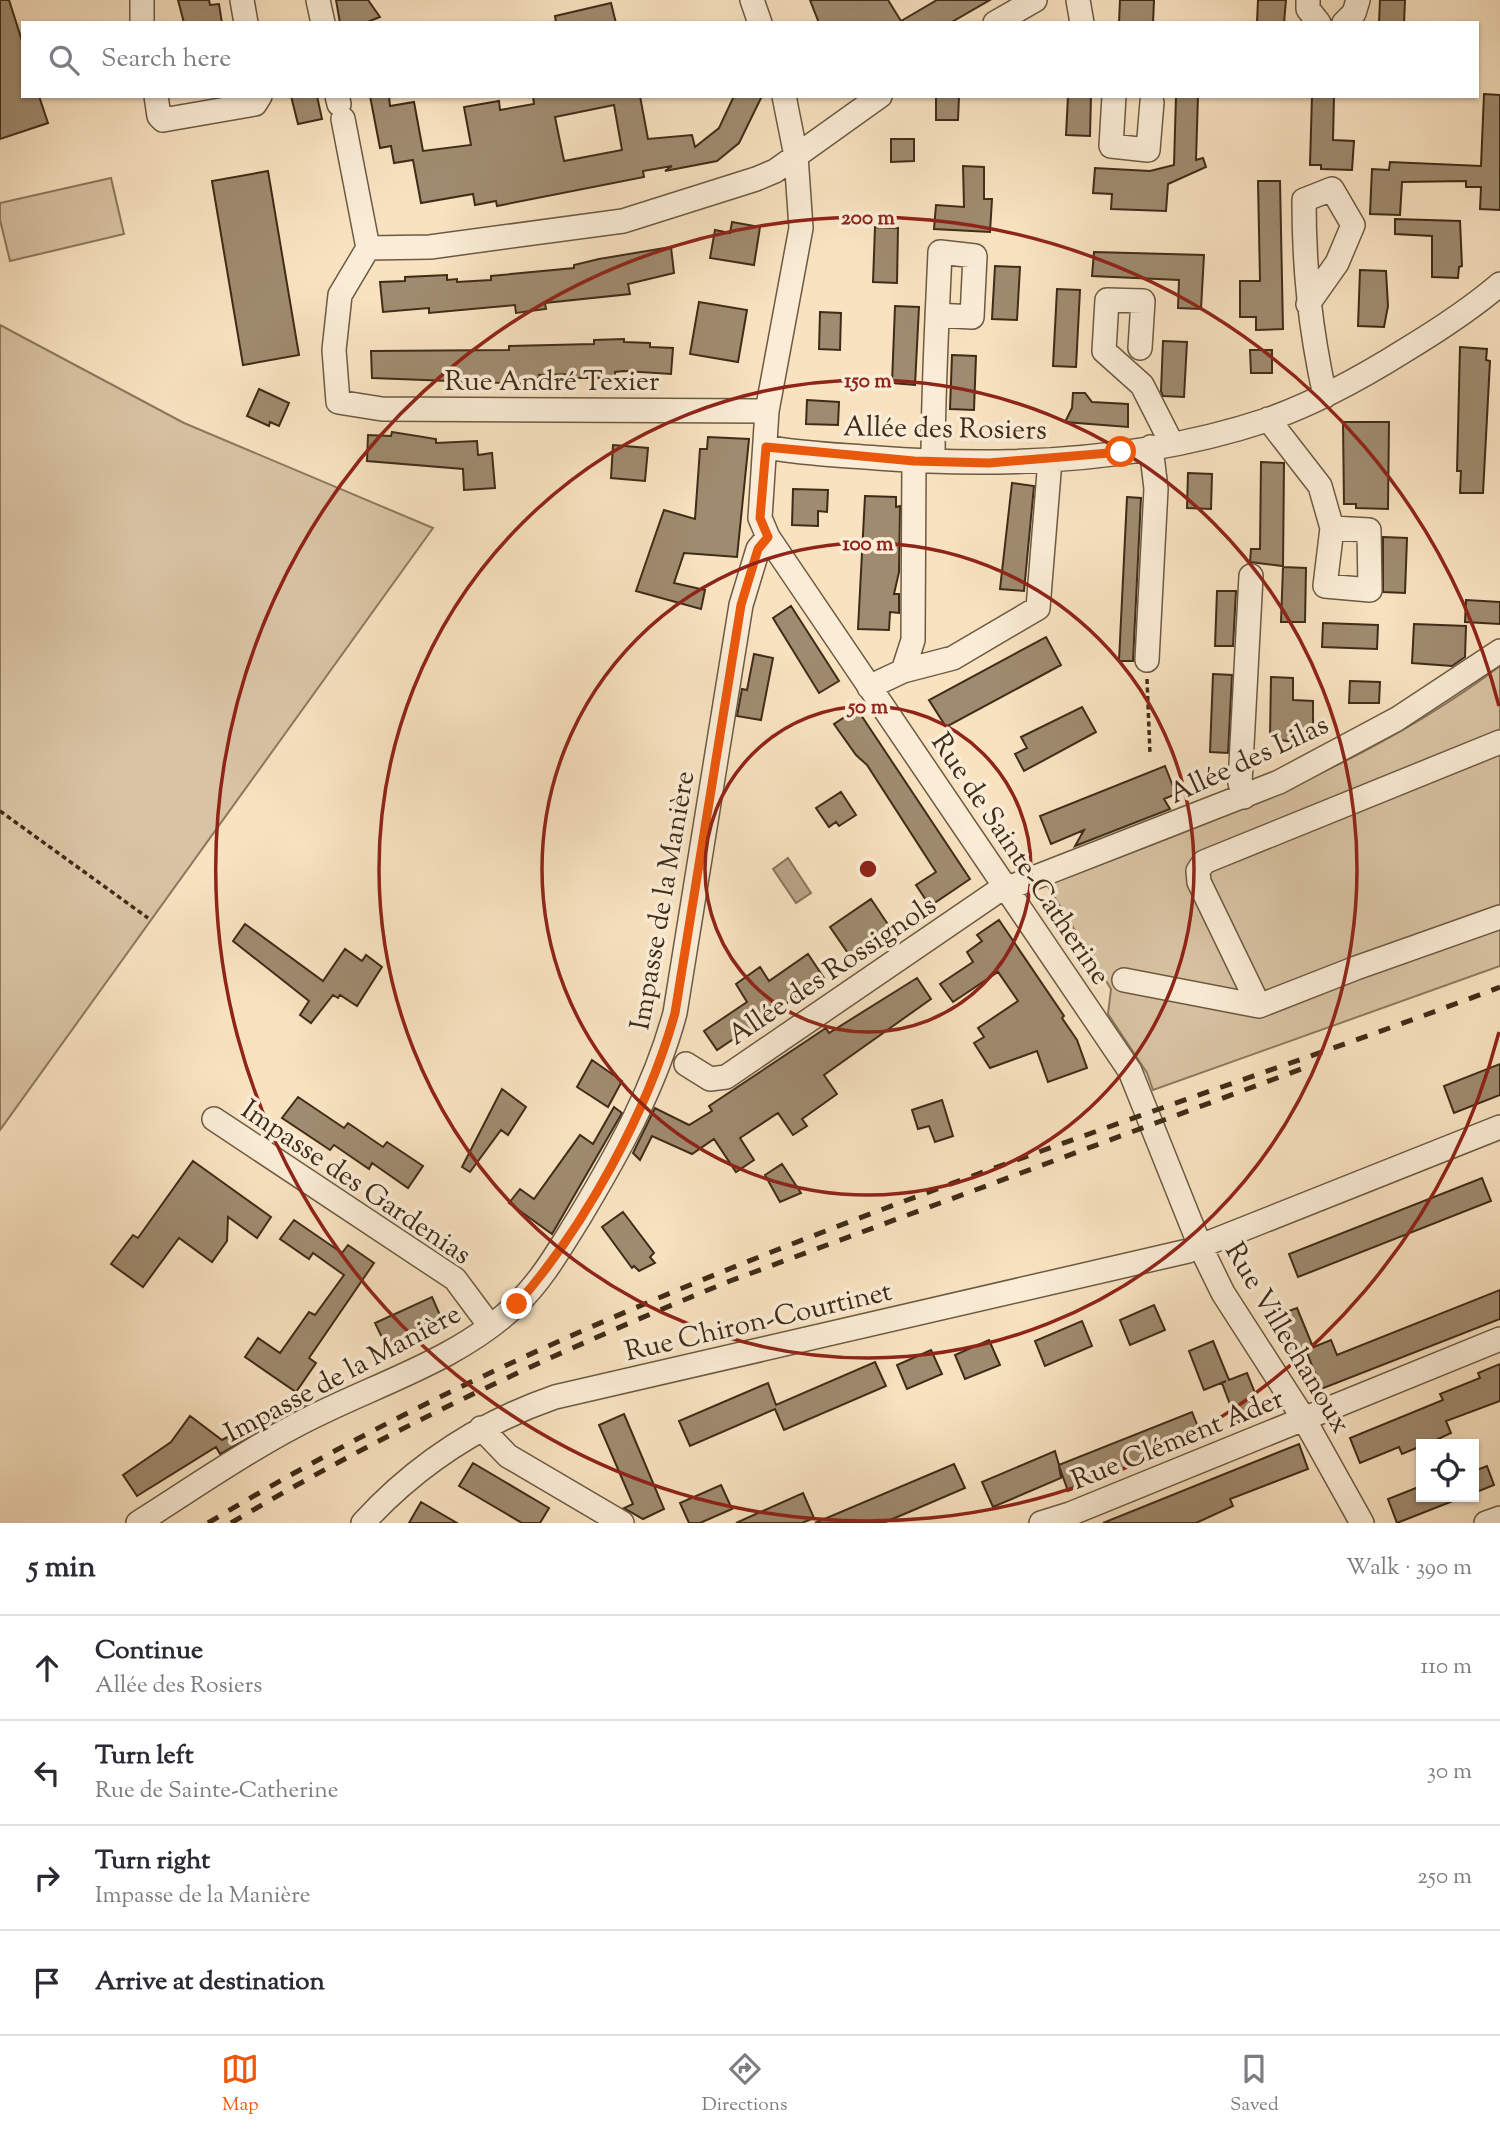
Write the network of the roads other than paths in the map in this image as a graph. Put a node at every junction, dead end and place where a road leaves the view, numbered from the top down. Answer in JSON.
{"nodes":[{"id":1,"x":142,"y":0,"type":"edge"},
{"id":2,"x":242,"y":0,"type":"edge"},
{"id":3,"x":318,"y":0,"type":"edge"},
{"id":4,"x":751,"y":0,"type":"edge"},
{"id":5,"x":1035,"y":0,"type":"edge"},
{"id":6,"x":1077,"y":0,"type":"edge"},
{"id":7,"x":1308,"y":0,"type":"edge"},
{"id":8,"x":1357,"y":0,"type":"edge"},
{"id":9,"x":142,"y":21,"type":"edge"},
{"id":10,"x":246,"y":21,"type":"edge"},
{"id":11,"x":323,"y":21,"type":"edge"},
{"id":12,"x":759,"y":21,"type":"edge"},
{"id":13,"x":998,"y":21,"type":"edge"},
{"id":14,"x":1082,"y":21,"type":"edge"},
{"id":15,"x":1317,"y":21,"type":"edge"},
{"id":16,"x":1346,"y":21,"type":"edge"},
{"id":17,"x":156,"y":98,"type":"edge"},
{"id":18,"x":259,"y":98,"type":"edge"},
{"id":19,"x":784,"y":98,"type":"edge"},
{"id":20,"x":877,"y":98,"type":"edge"},
{"id":21,"x":1114,"y":98,"type":"edge"},
{"id":22,"x":1152,"y":102,"type":"dead end"},
{"id":23,"x":340,"y":106,"type":"edge"},
{"id":24,"x":796,"y":156,"type":"junction"},
{"id":25,"x":368,"y":248,"type":"junction"},
{"id":26,"x":1499,"y":289,"type":"edge"},
{"id":27,"x":1308,"y":304,"type":"dead end"},
{"id":28,"x":937,"y":315,"type":"dead end"},
{"id":29,"x":1140,"y":348,"type":"dead end"},
{"id":30,"x":1325,"y":396,"type":"junction"},
{"id":31,"x":767,"y":411,"type":"junction"},
{"id":32,"x":1268,"y":419,"type":"junction"},
{"id":33,"x":1162,"y":446,"type":"junction"},
{"id":34,"x":766,"y":447,"type":"junction"},
{"id":35,"x":1050,"y":460,"type":"junction"},
{"id":36,"x":923,"y":461,"type":"junction"},
{"id":37,"x":1332,"y":528,"type":"dead end"},
{"id":38,"x":768,"y":537,"type":"junction"},
{"id":39,"x":1251,"y":576,"type":"dead end"},
{"id":40,"x":1500,"y":651,"type":"edge"},
{"id":41,"x":1147,"y":660,"type":"road end"},
{"id":42,"x":903,"y":671,"type":"junction"},
{"id":43,"x":869,"y":687,"type":"junction"},
{"id":44,"x":1500,"y":742,"type":"edge"},
{"id":45,"x":1244,"y":797,"type":"junction"},
{"id":46,"x":1006,"y":887,"type":"junction"},
{"id":47,"x":1500,"y":917,"type":"edge"},
{"id":48,"x":1124,"y":980,"type":"dead end"},
{"id":49,"x":1259,"y":1006,"type":"junction"},
{"id":50,"x":686,"y":1064,"type":"dead end"},
{"id":51,"x":214,"y":1119,"type":"dead end"},
{"id":52,"x":1500,"y":1127,"type":"edge"},
{"id":53,"x":1159,"y":1138,"type":"joint"},
{"id":54,"x":1200,"y":1246,"type":"junction"},
{"id":55,"x":490,"y":1326,"type":"junction"},
{"id":56,"x":1500,"y":1339,"type":"edge"},
{"id":57,"x":1304,"y":1419,"type":"junction"},
{"id":58,"x":481,"y":1428,"type":"junction"},
{"id":59,"x":1071,"y":1518,"type":"edge"},
{"id":60,"x":1500,"y":1518,"type":"edge"},
{"id":61,"x":138,"y":1523,"type":"edge"},
{"id":62,"x":363,"y":1523,"type":"edge"},
{"id":63,"x":622,"y":1523,"type":"edge"},
{"id":64,"x":1041,"y":1523,"type":"edge"},
{"id":65,"x":1362,"y":1523,"type":"edge"},
{"id":66,"x":1486,"y":1523,"type":"edge"}],
"edges":[{"from":1,"to":9,"type":"street"},
{"from":2,"to":10,"type":"street"},
{"from":3,"to":11,"type":"street"},
{"from":4,"to":12,"type":"street"},
{"from":5,"to":13,"type":"street"},
{"from":6,"to":14,"type":"street"},
{"from":7,"to":15,"type":"street"},
{"from":8,"to":16,"type":"street"},
{"from":17,"to":18,"type":"street"},
{"from":19,"to":24,"type":"street","name":"Rue de Sainte-Catherine"},
{"from":20,"to":24,"type":"street"},
{"from":21,"to":22,"type":"street"},
{"from":23,"to":25,"type":"street"},
{"from":24,"to":25,"type":"street"},
{"from":24,"to":31,"type":"street","name":"Rue de Sainte-Catherine"},
{"from":25,"to":31,"type":"street","name":"Rue André Texier"},
{"from":26,"to":30,"type":"street","name":"Allée des Rosiers"},
{"from":27,"to":30,"type":"street"},
{"from":28,"to":36,"type":"street"},
{"from":29,"to":33,"type":"street"},
{"from":30,"to":32,"type":"street","name":"Allée des Rosiers"},
{"from":31,"to":34,"type":"street","name":"Rue de Sainte-Catherine"},
{"from":32,"to":33,"type":"street","name":"Allée des Rosiers"},
{"from":32,"to":37,"type":"street"},
{"from":33,"to":35,"type":"street","name":"Allée des Rosiers"},
{"from":33,"to":41,"type":"street"},
{"from":34,"to":36,"type":"street","name":"Allée des Rosiers"},
{"from":34,"to":38,"type":"street","name":"Rue de Sainte-Catherine"},
{"from":35,"to":36,"type":"street","name":"Allée des Rosiers"},
{"from":35,"to":42,"type":"street"},
{"from":36,"to":42,"type":"street"},
{"from":38,"to":43,"type":"street","name":"Rue de Sainte-Catherine"},
{"from":38,"to":55,"type":"street","name":"Impasse de la Manière"},
{"from":39,"to":45,"type":"street"},
{"from":40,"to":45,"type":"street","name":"Allée des Lilas"},
{"from":42,"to":43,"type":"street"},
{"from":43,"to":46,"type":"street","name":"Rue de Sainte-Catherine"},
{"from":44,"to":49,"type":"street"},
{"from":45,"to":46,"type":"street","name":"Allée des Lilas"},
{"from":46,"to":50,"type":"street","name":"Allée des Rossignols"},
{"from":46,"to":53,"type":"street","name":"Rue de Sainte-Catherine"},
{"from":47,"to":49,"type":"street"},
{"from":48,"to":49,"type":"street"},
{"from":51,"to":55,"type":"street","name":"Impasse des Gardenias"},
{"from":52,"to":54,"type":"street","name":"Rue Chiron-Courtinet"},
{"from":53,"to":54,"type":"street","name":"Rue Villechanoux"},
{"from":54,"to":57,"type":"street","name":"Rue Villechanoux"},
{"from":54,"to":58,"type":"street","name":"Rue Chiron-Courtinet"},
{"from":55,"to":61,"type":"street","name":"Impasse de la Manière"},
{"from":56,"to":57,"type":"street","name":"Rue Clément Ader"},
{"from":57,"to":59,"type":"street","name":"Rue Clément Ader"},
{"from":57,"to":65,"type":"street","name":"Rue Villechanoux"},
{"from":58,"to":62,"type":"street","name":"Rue Chiron-Courtinet"},
{"from":58,"to":63,"type":"street"},
{"from":59,"to":64,"type":"street","name":"Rue Clément Ader"},
{"from":60,"to":66,"type":"street"}]}
